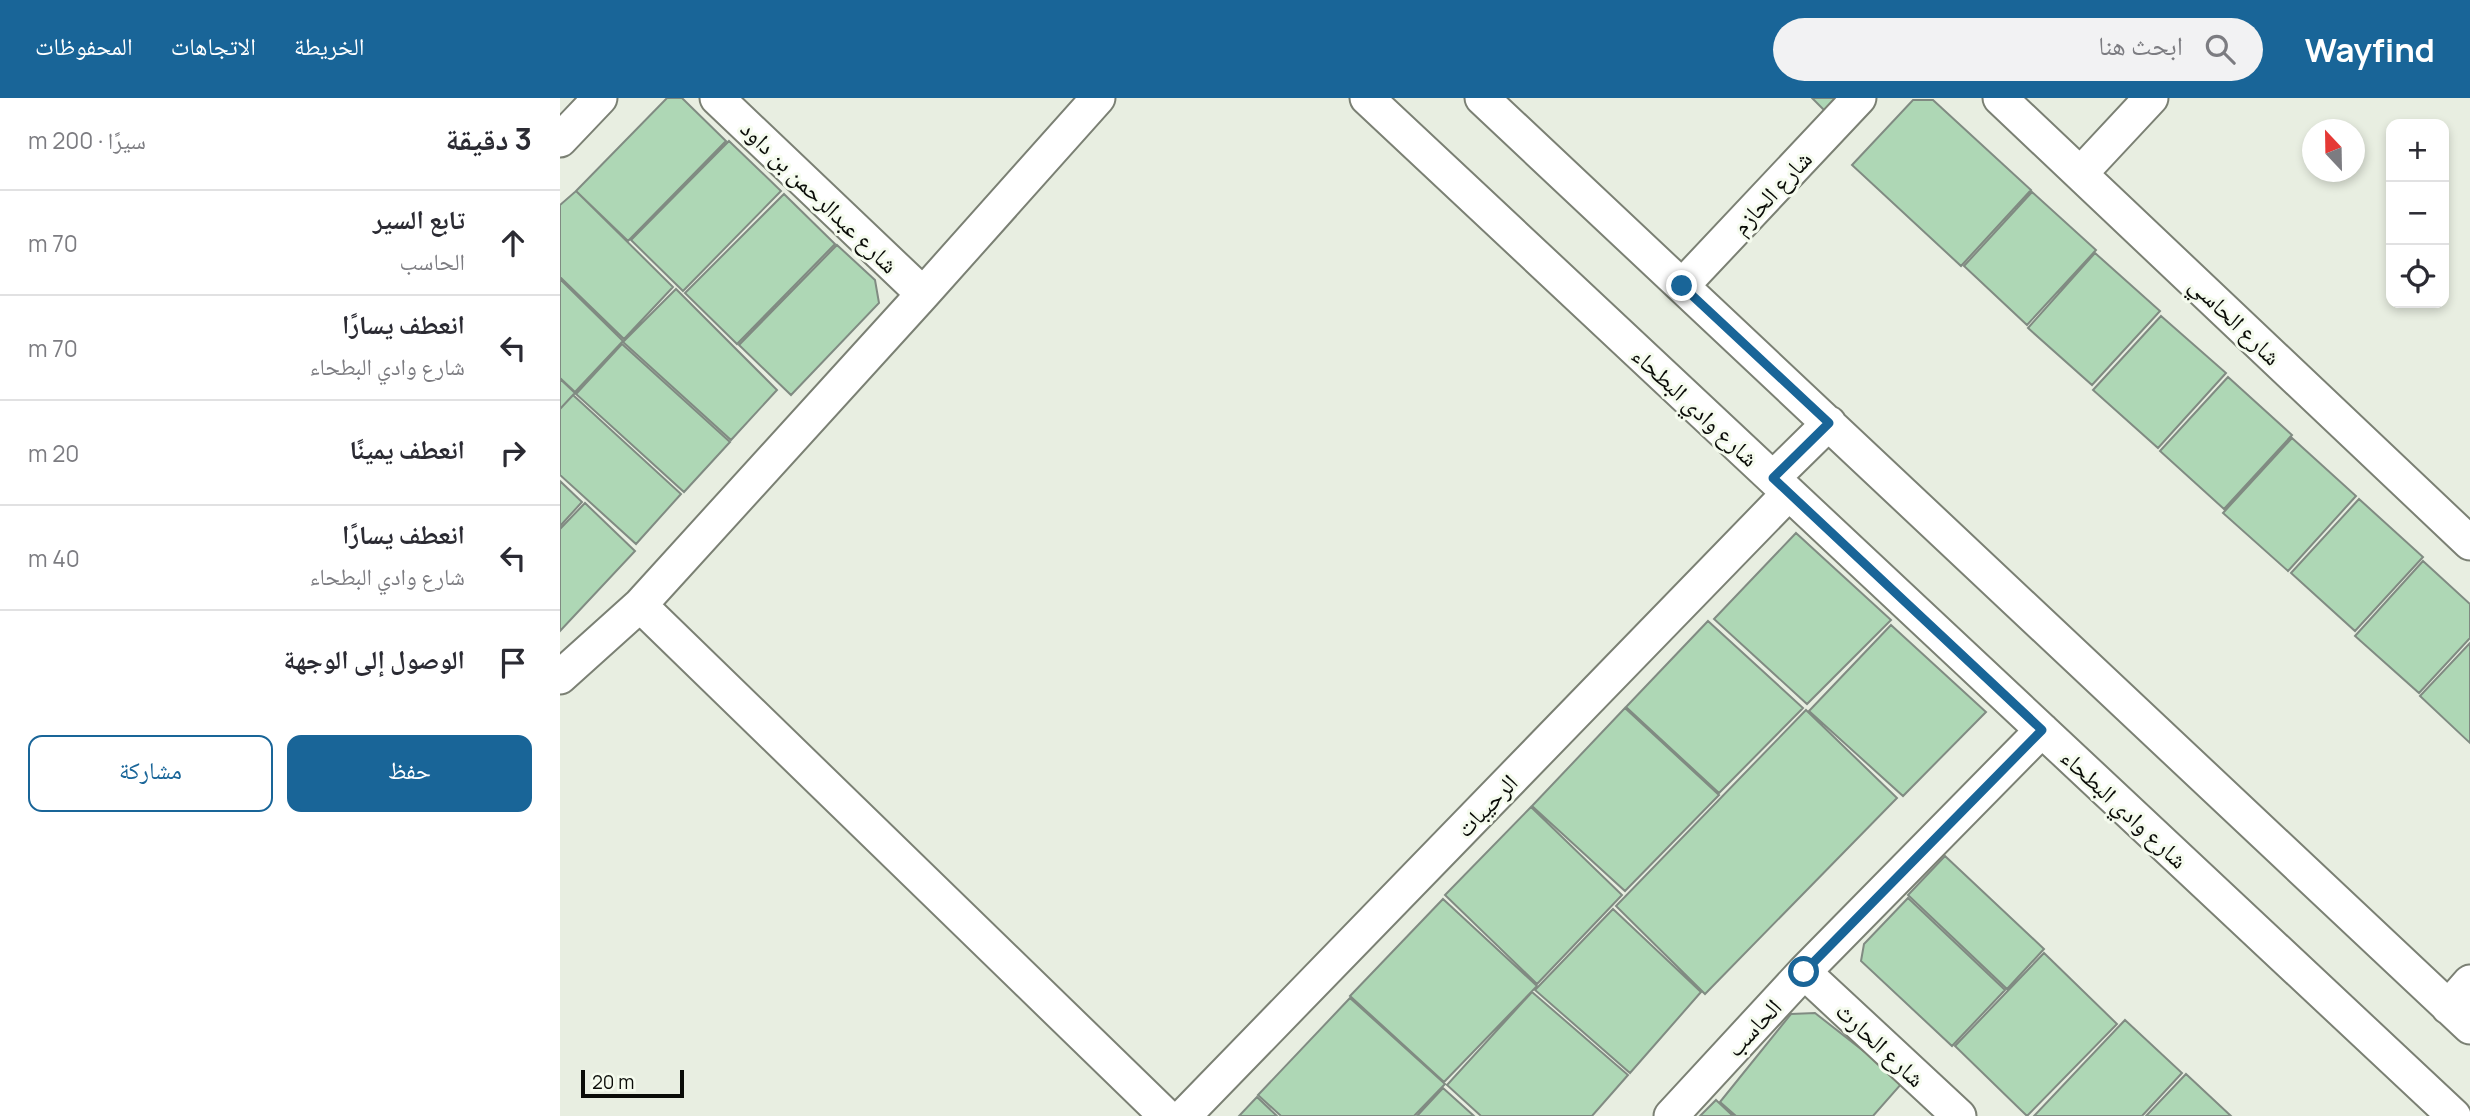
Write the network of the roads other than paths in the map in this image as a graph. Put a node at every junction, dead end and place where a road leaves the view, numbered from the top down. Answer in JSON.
{"nodes":[{"id":1,"x":600,"y":98,"type":"edge"},
{"id":2,"x":716,"y":98,"type":"edge"},
{"id":3,"x":1097,"y":98,"type":"edge"},
{"id":4,"x":1367,"y":98,"type":"edge"},
{"id":5,"x":1482,"y":98,"type":"edge"},
{"id":6,"x":1860,"y":98,"type":"edge"},
{"id":7,"x":2000,"y":98,"type":"edge"},
{"id":8,"x":2151,"y":98,"type":"edge"},
{"id":9,"x":560,"y":140,"type":"edge"},
{"id":10,"x":2081,"y":173,"type":"junction"},
{"id":11,"x":1682,"y":286,"type":"junction"},
{"id":12,"x":923,"y":294,"type":"junction"},
{"id":13,"x":1829,"y":423,"type":"junction"},
{"id":14,"x":1781,"y":486,"type":"junction"},
{"id":15,"x":2470,"y":543,"type":"edge"},
{"id":16,"x":639,"y":606,"type":"junction"},
{"id":17,"x":560,"y":677,"type":"edge"},
{"id":18,"x":2042,"y":730,"type":"junction"},
{"id":19,"x":1804,"y":972,"type":"junction"},
{"id":20,"x":2470,"y":982,"type":"edge"},
{"id":21,"x":2459,"y":1017,"type":"edge"},
{"id":22,"x":1166,"y":1116,"type":"edge"},
{"id":23,"x":1184,"y":1116,"type":"edge"},
{"id":24,"x":1671,"y":1116,"type":"edge"},
{"id":25,"x":1959,"y":1116,"type":"edge"},
{"id":26,"x":2454,"y":1116,"type":"edge"}],
"edges":[{"from":1,"to":9,"type":"street"},
{"from":2,"to":12,"type":"street","name":"شارع عبدالرحمن بن داود"},
{"from":3,"to":12,"type":"street"},
{"from":4,"to":14,"type":"street","name":"شارع وادي البطحاء"},
{"from":5,"to":11,"type":"street"},
{"from":6,"to":11,"type":"street","name":"شارع الحازم"},
{"from":7,"to":10,"type":"street","name":"شارع الحاسي"},
{"from":8,"to":10,"type":"street"},
{"from":10,"to":15,"type":"street","name":"شارع الحاسي"},
{"from":11,"to":13,"type":"street"},
{"from":12,"to":16,"type":"street"},
{"from":13,"to":14,"type":"street","name":"الرحيبات"},
{"from":13,"to":21,"type":"street"},
{"from":14,"to":18,"type":"street","name":"شارع وادي البطحاء"},
{"from":14,"to":23,"type":"street","name":"الرحيبات"},
{"from":16,"to":17,"type":"street"},
{"from":16,"to":22,"type":"street"},
{"from":18,"to":19,"type":"street","name":"الحاسب"},
{"from":18,"to":26,"type":"street","name":"شارع وادي البطحاء"},
{"from":19,"to":24,"type":"street","name":"الحاسب"},
{"from":19,"to":25,"type":"street","name":"شارع الحارث"},
{"from":20,"to":21,"type":"street"}]}
